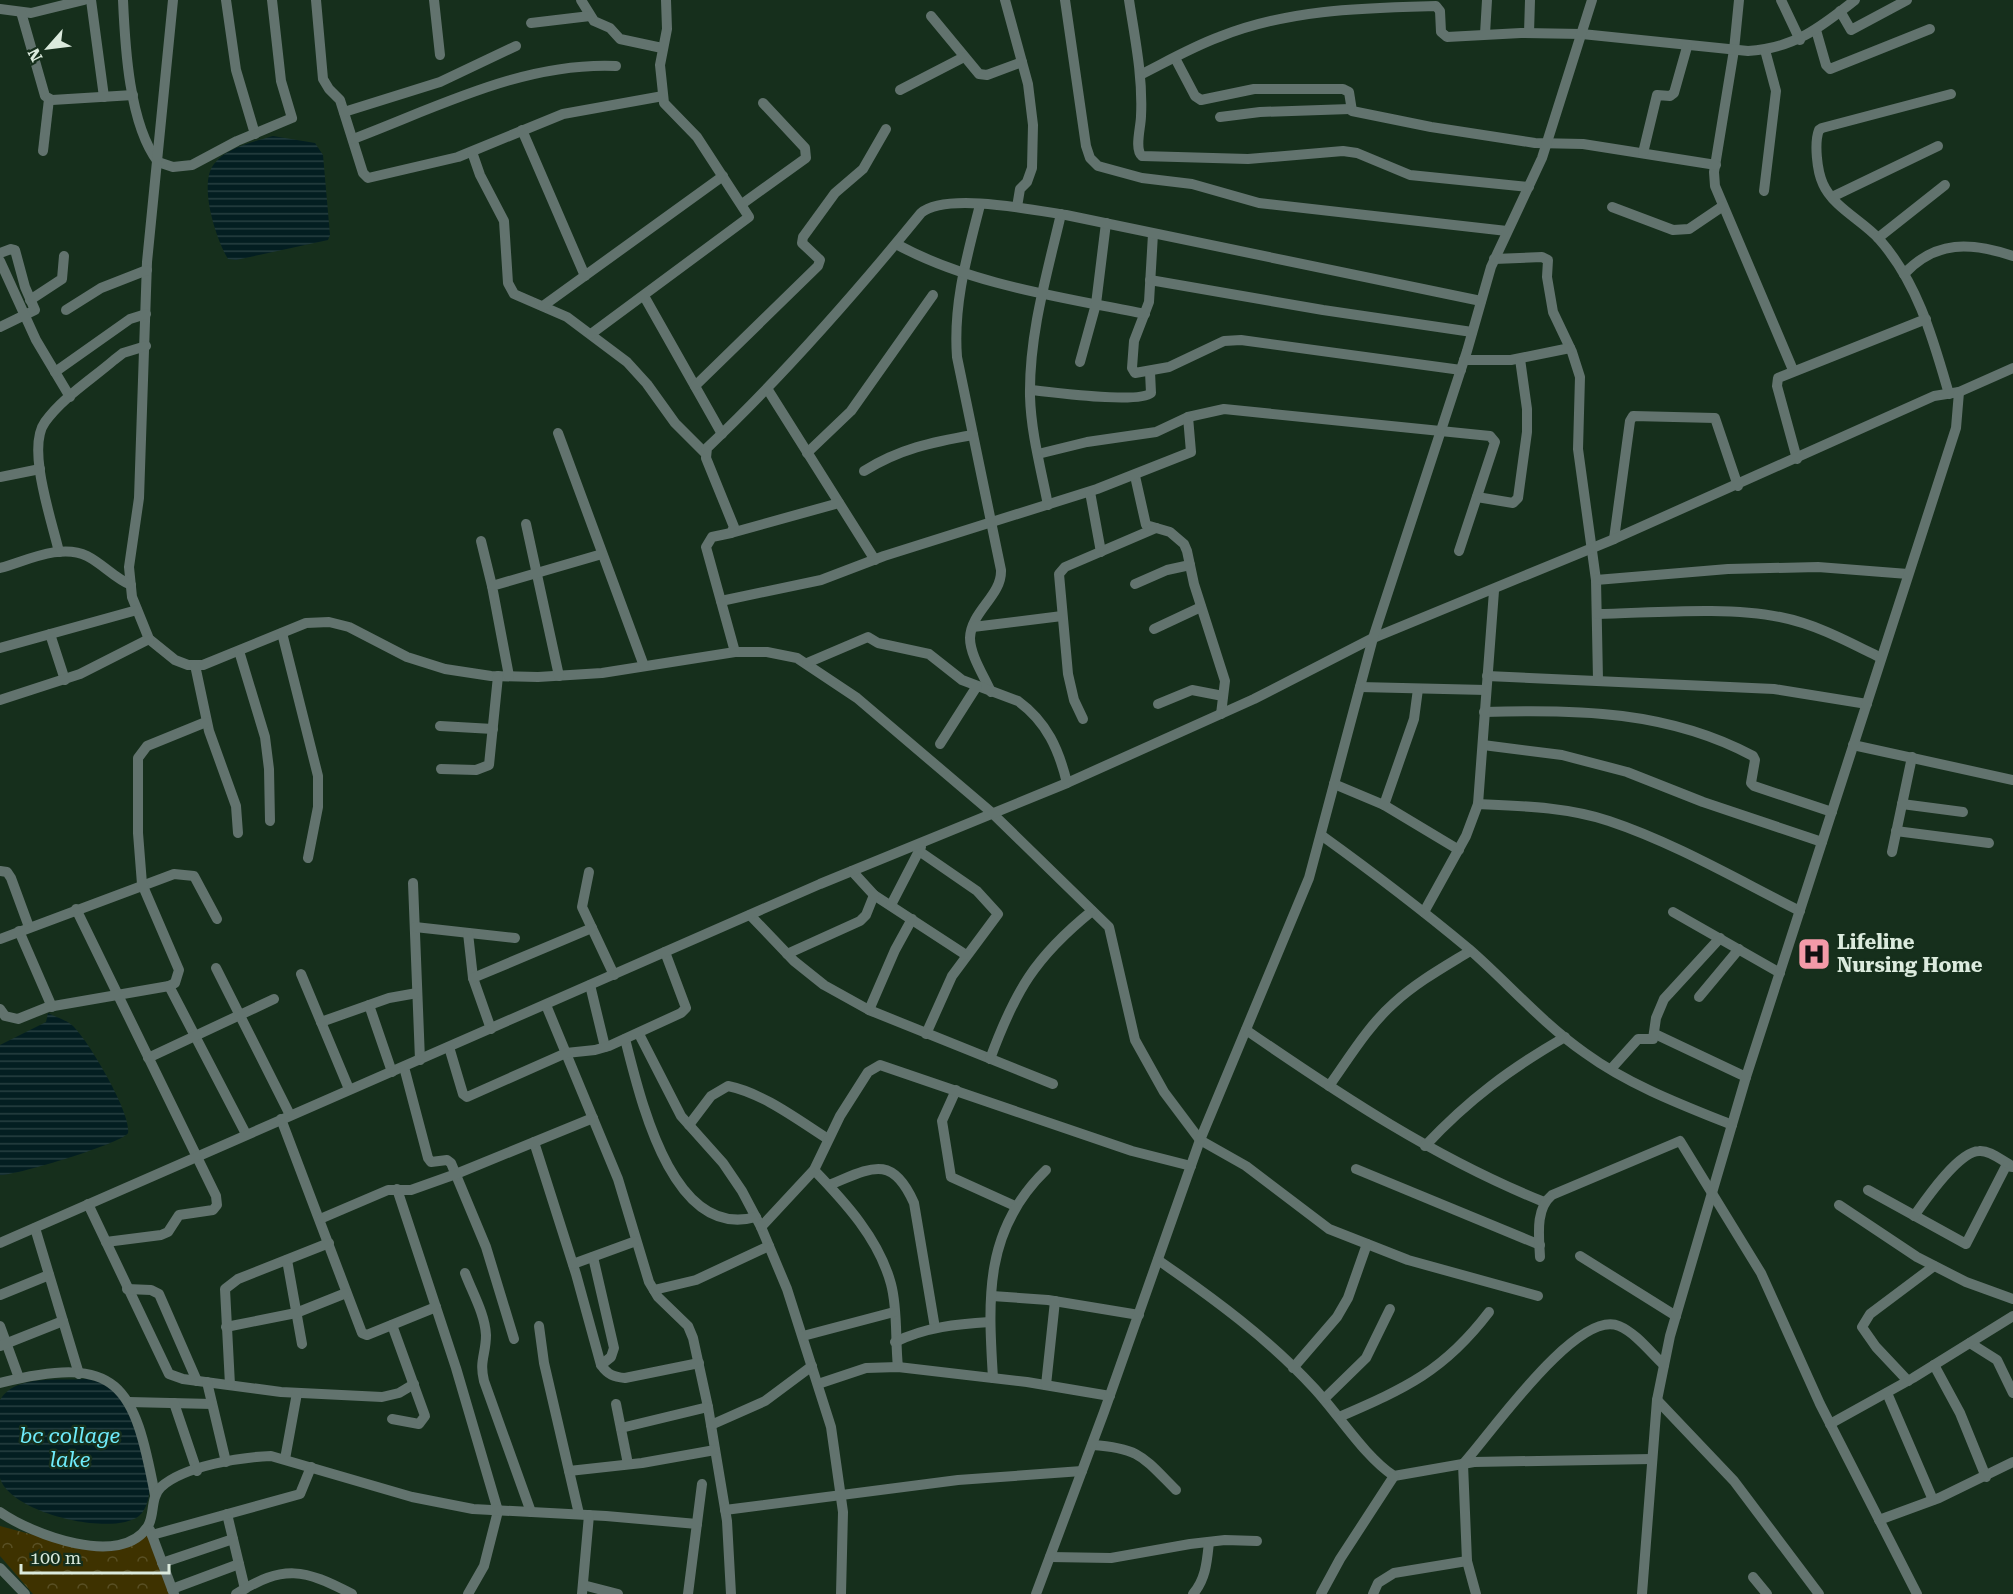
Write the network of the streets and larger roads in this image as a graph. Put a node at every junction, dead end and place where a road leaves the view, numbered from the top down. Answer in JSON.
{"nodes":[{"id":1,"x":84,"y":0,"type":"edge"},
{"id":2,"x":91,"y":0,"type":"edge"},
{"id":3,"x":123,"y":0,"type":"edge"},
{"id":4,"x":172,"y":0,"type":"edge"},
{"id":5,"x":226,"y":0,"type":"edge"},
{"id":6,"x":272,"y":0,"type":"edge"},
{"id":7,"x":316,"y":0,"type":"edge"},
{"id":8,"x":434,"y":0,"type":"edge"},
{"id":9,"x":581,"y":0,"type":"edge"},
{"id":10,"x":666,"y":0,"type":"edge"},
{"id":11,"x":1005,"y":0,"type":"edge"},
{"id":12,"x":1065,"y":0,"type":"edge"},
{"id":13,"x":1129,"y":0,"type":"edge"},
{"id":14,"x":1487,"y":0,"type":"edge"},
{"id":15,"x":1530,"y":0,"type":"edge"},
{"id":16,"x":1592,"y":0,"type":"edge"},
{"id":17,"x":1739,"y":0,"type":"edge"},
{"id":18,"x":1781,"y":0,"type":"edge"},
{"id":19,"x":1855,"y":0,"type":"edge"},
{"id":20,"x":1907,"y":0,"type":"edge"},
{"id":21,"x":1346,"y":4,"type":"edge"},
{"id":22,"x":47,"y":5,"type":"edge"},
{"id":23,"x":4,"y":6,"type":"edge"},
{"id":24,"x":1840,"y":11,"type":"junction"},
{"id":25,"x":21,"y":12,"type":"junction"},
{"id":26,"x":590,"y":16,"type":"junction"},
{"id":27,"x":931,"y":16,"type":"dead end"},
{"id":28,"x":531,"y":23,"type":"dead end"},
{"id":29,"x":1930,"y":29,"type":"dead end"},
{"id":30,"x":1816,"y":30,"type":"junction"},
{"id":31,"x":1529,"y":33,"type":"junction"},
{"id":32,"x":1485,"y":34,"type":"junction"},
{"id":33,"x":1582,"y":34,"type":"junction"},
{"id":34,"x":1800,"y":40,"type":"junction"},
{"id":35,"x":516,"y":46,"type":"dead end"},
{"id":36,"x":1687,"y":47,"type":"junction"},
{"id":37,"x":662,"y":48,"type":"junction"},
{"id":38,"x":1734,"y":50,"type":"junction"},
{"id":39,"x":1765,"y":50,"type":"junction"},
{"id":40,"x":440,"y":55,"type":"dead end"},
{"id":41,"x":964,"y":57,"type":"junction"},
{"id":42,"x":1175,"y":58,"type":"junction"},
{"id":43,"x":1022,"y":62,"type":"junction"},
{"id":44,"x":616,"y":66,"type":"dead end"},
{"id":45,"x":1140,"y":75,"type":"junction"},
{"id":46,"x":900,"y":90,"type":"dead end"},
{"id":47,"x":1951,"y":94,"type":"dead end"},
{"id":48,"x":133,"y":95,"type":"junction"},
{"id":49,"x":663,"y":96,"type":"junction"},
{"id":50,"x":104,"y":97,"type":"junction"},
{"id":51,"x":49,"y":99,"type":"junction"},
{"id":52,"x":763,"y":103,"type":"dead end"},
{"id":53,"x":1350,"y":109,"type":"junction"},
{"id":54,"x":344,"y":112,"type":"junction"},
{"id":55,"x":1220,"y":117,"type":"dead end"},
{"id":56,"x":886,"y":129,"type":"dead end"},
{"id":57,"x":522,"y":130,"type":"junction"},
{"id":58,"x":255,"y":134,"type":"junction"},
{"id":59,"x":353,"y":139,"type":"junction"},
{"id":60,"x":1547,"y":144,"type":"junction"},
{"id":61,"x":1938,"y":146,"type":"dead end"},
{"id":62,"x":43,"y":151,"type":"dead end"},
{"id":63,"x":472,"y":152,"type":"junction"},
{"id":64,"x":1642,"y":153,"type":"junction"},
{"id":65,"x":158,"y":162,"type":"junction"},
{"id":66,"x":1716,"y":165,"type":"junction"},
{"id":67,"x":723,"y":176,"type":"junction"},
{"id":68,"x":1945,"y":185,"type":"dead end"},
{"id":69,"x":1529,"y":187,"type":"junction"},
{"id":70,"x":1764,"y":191,"type":"dead end"},
{"id":71,"x":1832,"y":197,"type":"junction"},
{"id":72,"x":742,"y":204,"type":"junction"},
{"id":73,"x":980,"y":205,"type":"junction"},
{"id":74,"x":1723,"y":206,"type":"junction"},
{"id":75,"x":1017,"y":207,"type":"junction"},
{"id":76,"x":1612,"y":207,"type":"dead end"},
{"id":77,"x":1061,"y":214,"type":"junction"},
{"id":78,"x":1107,"y":223,"type":"junction"},
{"id":79,"x":1507,"y":231,"type":"junction"},
{"id":80,"x":1153,"y":234,"type":"junction"},
{"id":81,"x":1878,"y":238,"type":"junction"},
{"id":82,"x":896,"y":244,"type":"junction"},
{"id":83,"x":0,"y":253,"type":"edge"},
{"id":84,"x":64,"y":256,"type":"dead end"},
{"id":85,"x":2013,"y":256,"type":"edge"},
{"id":86,"x":1494,"y":260,"type":"junction"},
{"id":87,"x":0,"y":261,"type":"edge"},
{"id":88,"x":147,"y":270,"type":"junction"},
{"id":89,"x":963,"y":272,"type":"junction"},
{"id":90,"x":1904,"y":274,"type":"junction"},
{"id":91,"x":585,"y":276,"type":"junction"},
{"id":92,"x":1150,"y":280,"type":"junction"},
{"id":93,"x":1043,"y":293,"type":"junction"},
{"id":94,"x":933,"y":295,"type":"dead end"},
{"id":95,"x":644,"y":296,"type":"junction"},
{"id":96,"x":30,"y":300,"type":"junction"},
{"id":97,"x":1480,"y":301,"type":"junction"},
{"id":98,"x":1096,"y":304,"type":"junction"},
{"id":99,"x":543,"y":306,"type":"junction"},
{"id":100,"x":66,"y":310,"type":"dead end"},
{"id":101,"x":146,"y":314,"type":"junction"},
{"id":102,"x":1145,"y":314,"type":"junction"},
{"id":103,"x":25,"y":316,"type":"junction"},
{"id":104,"x":1926,"y":319,"type":"junction"},
{"id":105,"x":0,"y":327,"type":"edge"},
{"id":106,"x":1472,"y":332,"type":"junction"},
{"id":107,"x":591,"y":334,"type":"junction"},
{"id":108,"x":146,"y":346,"type":"junction"},
{"id":109,"x":1570,"y":348,"type":"junction"},
{"id":110,"x":1520,"y":358,"type":"junction"},
{"id":111,"x":1080,"y":362,"type":"dead end"},
{"id":112,"x":1462,"y":365,"type":"junction"},
{"id":113,"x":2013,"y":368,"type":"edge"},
{"id":114,"x":1793,"y":370,"type":"junction"},
{"id":115,"x":55,"y":372,"type":"junction"},
{"id":116,"x":1150,"y":372,"type":"junction"},
{"id":117,"x":695,"y":386,"type":"junction"},
{"id":118,"x":768,"y":390,"type":"junction"},
{"id":119,"x":1031,"y":390,"type":"junction"},
{"id":120,"x":1954,"y":393,"type":"junction"},
{"id":121,"x":70,"y":397,"type":"junction"},
{"id":122,"x":1188,"y":417,"type":"junction"},
{"id":123,"x":1440,"y":431,"type":"junction"},
{"id":124,"x":558,"y":433,"type":"dead end"},
{"id":125,"x":722,"y":434,"type":"junction"},
{"id":126,"x":973,"y":435,"type":"junction"},
{"id":127,"x":705,"y":453,"type":"junction"},
{"id":128,"x":807,"y":453,"type":"junction"},
{"id":129,"x":1038,"y":454,"type":"junction"},
{"id":130,"x":1797,"y":459,"type":"junction"},
{"id":131,"x":40,"y":469,"type":"junction"},
{"id":132,"x":864,"y":471,"type":"dead end"},
{"id":133,"x":1135,"y":476,"type":"junction"},
{"id":134,"x":0,"y":477,"type":"edge"},
{"id":135,"x":1738,"y":486,"type":"junction"},
{"id":136,"x":1089,"y":492,"type":"junction"},
{"id":137,"x":1477,"y":497,"type":"junction"},
{"id":138,"x":839,"y":503,"type":"junction"},
{"id":139,"x":1048,"y":505,"type":"junction"},
{"id":140,"x":992,"y":523,"type":"junction"},
{"id":141,"x":526,"y":524,"type":"dead end"},
{"id":142,"x":1156,"y":528,"type":"junction"},
{"id":143,"x":731,"y":534,"type":"junction"},
{"id":144,"x":1614,"y":539,"type":"junction"},
{"id":145,"x":481,"y":541,"type":"dead end"},
{"id":146,"x":1592,"y":549,"type":"junction"},
{"id":147,"x":1459,"y":551,"type":"dead end"},
{"id":148,"x":59,"y":552,"type":"junction"},
{"id":149,"x":1101,"y":552,"type":"junction"},
{"id":150,"x":602,"y":554,"type":"junction"},
{"id":151,"x":875,"y":560,"type":"junction"},
{"id":152,"x":1190,"y":565,"type":"junction"},
{"id":153,"x":0,"y":568,"type":"edge"},
{"id":154,"x":537,"y":573,"type":"junction"},
{"id":155,"x":1908,"y":574,"type":"junction"},
{"id":156,"x":1596,"y":580,"type":"junction"},
{"id":157,"x":1135,"y":584,"type":"dead end"},
{"id":158,"x":131,"y":585,"type":"junction"},
{"id":159,"x":492,"y":586,"type":"junction"},
{"id":160,"x":1494,"y":591,"type":"junction"},
{"id":161,"x":721,"y":602,"type":"junction"},
{"id":162,"x":1202,"y":607,"type":"junction"},
{"id":163,"x":137,"y":610,"type":"junction"},
{"id":164,"x":1597,"y":614,"type":"junction"},
{"id":165,"x":1062,"y":616,"type":"junction"},
{"id":166,"x":973,"y":627,"type":"junction"},
{"id":167,"x":1154,"y":629,"type":"dead end"},
{"id":168,"x":282,"y":633,"type":"junction"},
{"id":169,"x":50,"y":634,"type":"junction"},
{"id":170,"x":1373,"y":638,"type":"junction"},
{"id":171,"x":149,"y":639,"type":"junction"},
{"id":172,"x":0,"y":648,"type":"edge"},
{"id":173,"x":239,"y":651,"type":"junction"},
{"id":174,"x":735,"y":652,"type":"junction"},
{"id":175,"x":1881,"y":658,"type":"junction"},
{"id":176,"x":807,"y":663,"type":"junction"},
{"id":177,"x":195,"y":665,"type":"junction"},
{"id":178,"x":644,"y":666,"type":"junction"},
{"id":179,"x":503,"y":676,"type":"junction"},
{"id":180,"x":559,"y":676,"type":"junction"},
{"id":181,"x":1487,"y":676,"type":"junction"},
{"id":182,"x":65,"y":680,"type":"junction"},
{"id":183,"x":1598,"y":680,"type":"junction"},
{"id":184,"x":976,"y":686,"type":"junction"},
{"id":185,"x":1360,"y":687,"type":"junction"},
{"id":186,"x":1418,"y":689,"type":"junction"},
{"id":187,"x":1486,"y":690,"type":"junction"},
{"id":188,"x":992,"y":692,"type":"junction"},
{"id":189,"x":1223,"y":696,"type":"junction"},
{"id":190,"x":0,"y":700,"type":"edge"},
{"id":191,"x":1158,"y":704,"type":"dead end"},
{"id":192,"x":1867,"y":704,"type":"junction"},
{"id":193,"x":1484,"y":712,"type":"junction"},
{"id":194,"x":1221,"y":714,"type":"junction"},
{"id":195,"x":1083,"y":719,"type":"dead end"},
{"id":196,"x":206,"y":722,"type":"junction"},
{"id":197,"x":440,"y":726,"type":"dead end"},
{"id":198,"x":493,"y":729,"type":"junction"},
{"id":199,"x":940,"y":744,"type":"dead end"},
{"id":200,"x":1483,"y":745,"type":"junction"},
{"id":201,"x":1853,"y":745,"type":"junction"},
{"id":202,"x":1912,"y":757,"type":"junction"},
{"id":203,"x":441,"y":770,"type":"dead end"},
{"id":204,"x":2013,"y":780,"type":"edge"},
{"id":205,"x":1067,"y":783,"type":"junction"},
{"id":206,"x":1334,"y":784,"type":"junction"},
{"id":207,"x":1478,"y":804,"type":"junction"},
{"id":208,"x":1902,"y":804,"type":"junction"},
{"id":209,"x":1383,"y":805,"type":"junction"},
{"id":210,"x":991,"y":812,"type":"junction"},
{"id":211,"x":1832,"y":812,"type":"junction"},
{"id":212,"x":1963,"y":812,"type":"dead end"},
{"id":213,"x":270,"y":821,"type":"dead end"},
{"id":214,"x":1896,"y":831,"type":"junction"},
{"id":215,"x":238,"y":833,"type":"dead end"},
{"id":216,"x":1321,"y":835,"type":"junction"},
{"id":217,"x":1822,"y":842,"type":"junction"},
{"id":218,"x":1989,"y":843,"type":"dead end"},
{"id":219,"x":922,"y":846,"type":"junction"},
{"id":220,"x":1459,"y":850,"type":"junction"},
{"id":221,"x":1892,"y":852,"type":"dead end"},
{"id":222,"x":308,"y":858,"type":"dead end"},
{"id":223,"x":0,"y":871,"type":"edge"},
{"id":224,"x":852,"y":871,"type":"junction"},
{"id":225,"x":589,"y":873,"type":"dead end"},
{"id":226,"x":142,"y":884,"type":"junction"},
{"id":227,"x":413,"y":884,"type":"dead end"},
{"id":228,"x":874,"y":895,"type":"junction"},
{"id":229,"x":891,"y":905,"type":"junction"},
{"id":230,"x":76,"y":909,"type":"junction"},
{"id":231,"x":1092,"y":911,"type":"junction"},
{"id":232,"x":1800,"y":911,"type":"junction"},
{"id":233,"x":1424,"y":912,"type":"junction"},
{"id":234,"x":1673,"y":912,"type":"dead end"},
{"id":235,"x":750,"y":915,"type":"junction"},
{"id":236,"x":217,"y":919,"type":"dead end"},
{"id":237,"x":912,"y":919,"type":"junction"},
{"id":238,"x":415,"y":927,"type":"junction"},
{"id":239,"x":592,"y":928,"type":"junction"},
{"id":240,"x":24,"y":929,"type":"junction"},
{"id":241,"x":468,"y":933,"type":"junction"},
{"id":242,"x":515,"y":938,"type":"dead end"},
{"id":243,"x":1720,"y":938,"type":"junction"},
{"id":244,"x":0,"y":939,"type":"edge"},
{"id":245,"x":1739,"y":949,"type":"junction"},
{"id":246,"x":1470,"y":951,"type":"junction"},
{"id":247,"x":665,"y":952,"type":"junction"},
{"id":248,"x":787,"y":954,"type":"junction"},
{"id":249,"x":966,"y":955,"type":"junction"},
{"id":250,"x":216,"y":968,"type":"dead end"},
{"id":251,"x":1780,"y":973,"type":"junction"},
{"id":252,"x":301,"y":974,"type":"dead end"},
{"id":253,"x":614,"y":975,"type":"junction"},
{"id":254,"x":473,"y":978,"type":"junction"},
{"id":255,"x":590,"y":985,"type":"junction"},
{"id":256,"x":169,"y":986,"type":"junction"},
{"id":257,"x":417,"y":993,"type":"junction"},
{"id":258,"x":118,"y":997,"type":"junction"},
{"id":259,"x":1699,"y":997,"type":"dead end"},
{"id":260,"x":274,"y":999,"type":"dead end"},
{"id":261,"x":369,"y":1005,"type":"junction"},
{"id":262,"x":546,"y":1005,"type":"junction"},
{"id":263,"x":52,"y":1007,"type":"junction"},
{"id":264,"x":0,"y":1009,"type":"edge"},
{"id":265,"x":869,"y":1010,"type":"junction"},
{"id":266,"x":240,"y":1016,"type":"junction"},
{"id":267,"x":12,"y":1019,"type":"junction"},
{"id":268,"x":321,"y":1022,"type":"junction"},
{"id":269,"x":0,"y":1025,"type":"edge"},
{"id":270,"x":491,"y":1029,"type":"junction"},
{"id":271,"x":1246,"y":1030,"type":"junction"},
{"id":272,"x":639,"y":1034,"type":"junction"},
{"id":273,"x":926,"y":1034,"type":"junction"},
{"id":274,"x":1654,"y":1034,"type":"junction"},
{"id":275,"x":196,"y":1036,"type":"junction"},
{"id":276,"x":1565,"y":1037,"type":"junction"},
{"id":277,"x":625,"y":1039,"type":"junction"},
{"id":278,"x":449,"y":1047,"type":"junction"},
{"id":279,"x":605,"y":1047,"type":"junction"},
{"id":280,"x":566,"y":1053,"type":"junction"},
{"id":281,"x":148,"y":1058,"type":"junction"},
{"id":282,"x":990,"y":1059,"type":"junction"},
{"id":283,"x":420,"y":1060,"type":"junction"},
{"id":284,"x":404,"y":1067,"type":"junction"},
{"id":285,"x":1611,"y":1069,"type":"junction"},
{"id":286,"x":392,"y":1072,"type":"junction"},
{"id":287,"x":1746,"y":1077,"type":"junction"},
{"id":288,"x":1053,"y":1084,"type":"dead end"},
{"id":289,"x":1329,"y":1086,"type":"junction"},
{"id":290,"x":349,"y":1089,"type":"junction"},
{"id":291,"x":956,"y":1090,"type":"junction"},
{"id":292,"x":286,"y":1117,"type":"junction"},
{"id":293,"x":593,"y":1118,"type":"junction"},
{"id":294,"x":689,"y":1125,"type":"junction"},
{"id":295,"x":1732,"y":1125,"type":"junction"},
{"id":296,"x":246,"y":1134,"type":"junction"},
{"id":297,"x":828,"y":1139,"type":"junction"},
{"id":298,"x":1200,"y":1140,"type":"junction"},
{"id":299,"x":534,"y":1142,"type":"junction"},
{"id":300,"x":1425,"y":1146,"type":"junction"},
{"id":301,"x":196,"y":1156,"type":"junction"},
{"id":302,"x":1191,"y":1166,"type":"junction"},
{"id":303,"x":2011,"y":1166,"type":"edge"},
{"id":304,"x":814,"y":1170,"type":"junction"},
{"id":305,"x":1046,"y":1170,"type":"dead end"},
{"id":306,"x":1356,"y":1170,"type":"dead end"},
{"id":307,"x":456,"y":1174,"type":"junction"},
{"id":308,"x":829,"y":1185,"type":"junction"},
{"id":309,"x":397,"y":1189,"type":"junction"},
{"id":310,"x":1713,"y":1190,"type":"junction"},
{"id":311,"x":1868,"y":1190,"type":"dead end"},
{"id":312,"x":1544,"y":1202,"type":"junction"},
{"id":313,"x":88,"y":1204,"type":"junction"},
{"id":314,"x":1839,"y":1205,"type":"dead end"},
{"id":315,"x":1015,"y":1206,"type":"junction"},
{"id":316,"x":1914,"y":1216,"type":"junction"},
{"id":317,"x":320,"y":1220,"type":"junction"},
{"id":318,"x":758,"y":1222,"type":"junction"},
{"id":319,"x":35,"y":1228,"type":"junction"},
{"id":320,"x":636,"y":1241,"type":"junction"},
{"id":321,"x":106,"y":1242,"type":"junction"},
{"id":322,"x":0,"y":1243,"type":"edge"},
{"id":323,"x":329,"y":1243,"type":"junction"},
{"id":324,"x":1367,"y":1244,"type":"junction"},
{"id":325,"x":1540,"y":1245,"type":"junction"},
{"id":326,"x":769,"y":1246,"type":"junction"},
{"id":327,"x":1580,"y":1256,"type":"dead end"},
{"id":328,"x":593,"y":1257,"type":"junction"},
{"id":329,"x":1540,"y":1257,"type":"dead end"},
{"id":330,"x":287,"y":1260,"type":"junction"},
{"id":331,"x":1158,"y":1260,"type":"junction"},
{"id":332,"x":573,"y":1264,"type":"junction"},
{"id":333,"x":1934,"y":1266,"type":"junction"},
{"id":334,"x":465,"y":1273,"type":"dead end"},
{"id":335,"x":49,"y":1275,"type":"junction"},
{"id":336,"x":127,"y":1289,"type":"junction"},
{"id":337,"x":654,"y":1290,"type":"junction"},
{"id":338,"x":346,"y":1293,"type":"junction"},
{"id":339,"x":0,"y":1295,"type":"edge"},
{"id":340,"x":992,"y":1296,"type":"junction"},
{"id":341,"x":1538,"y":1296,"type":"dead end"},
{"id":342,"x":2013,"y":1299,"type":"edge"},
{"id":343,"x":1055,"y":1301,"type":"junction"},
{"id":344,"x":436,"y":1308,"type":"junction"},
{"id":345,"x":1390,"y":1310,"type":"dead end"},
{"id":346,"x":894,"y":1312,"type":"junction"},
{"id":347,"x":1489,"y":1312,"type":"dead end"},
{"id":348,"x":296,"y":1313,"type":"junction"},
{"id":349,"x":1139,"y":1315,"type":"junction"},
{"id":350,"x":1676,"y":1316,"type":"junction"},
{"id":351,"x":2013,"y":1316,"type":"edge"},
{"id":352,"x":63,"y":1321,"type":"junction"},
{"id":353,"x":990,"y":1322,"type":"junction"},
{"id":354,"x":392,"y":1325,"type":"junction"},
{"id":355,"x":0,"y":1326,"type":"edge"},
{"id":356,"x":539,"y":1326,"type":"dead end"},
{"id":357,"x":226,"y":1327,"type":"junction"},
{"id":358,"x":935,"y":1328,"type":"junction"},
{"id":359,"x":802,"y":1336,"type":"junction"},
{"id":360,"x":514,"y":1339,"type":"dead end"},
{"id":361,"x":895,"y":1342,"type":"junction"},
{"id":362,"x":1970,"y":1343,"type":"junction"},
{"id":363,"x":302,"y":1344,"type":"dead end"},
{"id":364,"x":3,"y":1345,"type":"edge"},
{"id":365,"x":699,"y":1363,"type":"junction"},
{"id":366,"x":601,"y":1365,"type":"junction"},
{"id":367,"x":1664,"y":1365,"type":"junction"},
{"id":368,"x":1934,"y":1365,"type":"junction"},
{"id":369,"x":812,"y":1366,"type":"junction"},
{"id":370,"x":898,"y":1367,"type":"junction"},
{"id":371,"x":1293,"y":1368,"type":"junction"},
{"id":372,"x":79,"y":1374,"type":"junction"},
{"id":373,"x":19,"y":1378,"type":"junction"},
{"id":374,"x":993,"y":1378,"type":"junction"},
{"id":375,"x":1908,"y":1381,"type":"junction"},
{"id":376,"x":202,"y":1382,"type":"junction"},
{"id":377,"x":0,"y":1383,"type":"edge"},
{"id":378,"x":414,"y":1384,"type":"junction"},
{"id":379,"x":818,"y":1384,"type":"junction"},
{"id":380,"x":230,"y":1385,"type":"junction"},
{"id":381,"x":1046,"y":1385,"type":"junction"},
{"id":382,"x":297,"y":1392,"type":"junction"},
{"id":383,"x":1887,"y":1393,"type":"junction"},
{"id":384,"x":2013,"y":1394,"type":"edge"},
{"id":385,"x":1110,"y":1396,"type":"junction"},
{"id":386,"x":1324,"y":1399,"type":"junction"},
{"id":387,"x":1657,"y":1400,"type":"junction"},
{"id":388,"x":129,"y":1402,"type":"junction"},
{"id":389,"x":174,"y":1403,"type":"junction"},
{"id":390,"x":212,"y":1404,"type":"junction"},
{"id":391,"x":616,"y":1404,"type":"dead end"},
{"id":392,"x":708,"y":1407,"type":"junction"},
{"id":393,"x":1340,"y":1417,"type":"junction"},
{"id":394,"x":392,"y":1419,"type":"dead end"},
{"id":395,"x":1830,"y":1424,"type":"junction"},
{"id":396,"x":711,"y":1425,"type":"junction"},
{"id":397,"x":621,"y":1428,"type":"junction"},
{"id":398,"x":1092,"y":1445,"type":"junction"},
{"id":399,"x":715,"y":1450,"type":"junction"},
{"id":400,"x":285,"y":1459,"type":"junction"},
{"id":401,"x":1652,"y":1459,"type":"junction"},
{"id":402,"x":226,"y":1462,"type":"junction"},
{"id":403,"x":2013,"y":1462,"type":"edge"},
{"id":404,"x":628,"y":1464,"type":"junction"},
{"id":405,"x":1463,"y":1464,"type":"junction"},
{"id":406,"x":311,"y":1467,"type":"junction"},
{"id":407,"x":197,"y":1471,"type":"junction"},
{"id":408,"x":569,"y":1471,"type":"junction"},
{"id":409,"x":1082,"y":1471,"type":"junction"},
{"id":410,"x":1394,"y":1476,"type":"junction"},
{"id":411,"x":1986,"y":1477,"type":"junction"},
{"id":412,"x":702,"y":1484,"type":"dead end"},
{"id":413,"x":1176,"y":1490,"type":"dead end"},
{"id":414,"x":155,"y":1495,"type":"junction"},
{"id":415,"x":840,"y":1496,"type":"junction"},
{"id":416,"x":1933,"y":1500,"type":"junction"},
{"id":417,"x":725,"y":1510,"type":"junction"},
{"id":418,"x":498,"y":1511,"type":"junction"},
{"id":419,"x":0,"y":1512,"type":"edge"},
{"id":420,"x":531,"y":1512,"type":"junction"},
{"id":421,"x":227,"y":1514,"type":"junction"},
{"id":422,"x":584,"y":1514,"type":"junction"},
{"id":423,"x":1879,"y":1520,"type":"junction"},
{"id":424,"x":697,"y":1524,"type":"junction"},
{"id":425,"x":150,"y":1530,"type":"junction"},
{"id":426,"x":233,"y":1539,"type":"junction"},
{"id":427,"x":1257,"y":1541,"type":"dead end"},
{"id":428,"x":1209,"y":1542,"type":"junction"},
{"id":429,"x":1050,"y":1557,"type":"junction"},
{"id":430,"x":1467,"y":1561,"type":"junction"},
{"id":431,"x":162,"y":1563,"type":"junction"},
{"id":432,"x":239,"y":1564,"type":"junction"},
{"id":433,"x":0,"y":1568,"type":"edge"},
{"id":434,"x":1754,"y":1577,"type":"dead end"},
{"id":435,"x":582,"y":1589,"type":"edge"},
{"id":436,"x":173,"y":1591,"type":"edge"},
{"id":437,"x":241,"y":1591,"type":"edge"},
{"id":438,"x":24,"y":1594,"type":"edge"},
{"id":439,"x":352,"y":1594,"type":"edge"},
{"id":440,"x":468,"y":1594,"type":"edge"},
{"id":441,"x":618,"y":1594,"type":"edge"},
{"id":442,"x":688,"y":1594,"type":"edge"},
{"id":443,"x":731,"y":1594,"type":"edge"},
{"id":444,"x":841,"y":1594,"type":"edge"},
{"id":445,"x":1036,"y":1594,"type":"edge"},
{"id":446,"x":1193,"y":1594,"type":"edge"},
{"id":447,"x":1321,"y":1594,"type":"edge"},
{"id":448,"x":1372,"y":1594,"type":"edge"},
{"id":449,"x":1476,"y":1594,"type":"edge"},
{"id":450,"x":1642,"y":1594,"type":"edge"},
{"id":451,"x":1767,"y":1594,"type":"edge"},
{"id":452,"x":1819,"y":1594,"type":"edge"},
{"id":453,"x":1917,"y":1594,"type":"edge"}],
"edges":[{"from":1,"to":22,"type":"street"},
{"from":2,"to":50,"type":"street"},
{"from":3,"to":48,"type":"street"},
{"from":4,"to":65,"type":"street"},
{"from":5,"to":58,"type":"street"},
{"from":6,"to":58,"type":"street"},
{"from":7,"to":54,"type":"street"},
{"from":8,"to":40,"type":"street"},
{"from":9,"to":26,"type":"street"},
{"from":10,"to":37,"type":"street"},
{"from":11,"to":43,"type":"street"},
{"from":12,"to":79,"type":"street"},
{"from":13,"to":45,"type":"street"},
{"from":14,"to":32,"type":"street"},
{"from":15,"to":31,"type":"street"},
{"from":16,"to":33,"type":"street"},
{"from":17,"to":38,"type":"street"},
{"from":18,"to":34,"type":"street"},
{"from":19,"to":24,"type":"street"},
{"from":20,"to":24,"type":"street"},
{"from":21,"to":32,"type":"street"},
{"from":21,"to":42,"type":"street"},
{"from":22,"to":25,"type":"street"},
{"from":23,"to":25,"type":"street"},
{"from":24,"to":30,"type":"street"},
{"from":25,"to":51,"type":"street"},
{"from":26,"to":28,"type":"street"},
{"from":26,"to":37,"type":"street"},
{"from":27,"to":41,"type":"street"},
{"from":29,"to":30,"type":"street"},
{"from":30,"to":34,"type":"street"},
{"from":31,"to":32,"type":"street"},
{"from":31,"to":33,"type":"street"},
{"from":33,"to":36,"type":"street"},
{"from":33,"to":60,"type":"street"},
{"from":34,"to":39,"type":"street"},
{"from":35,"to":54,"type":"street"},
{"from":36,"to":38,"type":"street"},
{"from":36,"to":64,"type":"street"},
{"from":37,"to":49,"type":"street"},
{"from":38,"to":39,"type":"street"},
{"from":38,"to":66,"type":"street"},
{"from":39,"to":70,"type":"street"},
{"from":41,"to":43,"type":"street"},
{"from":41,"to":46,"type":"street"},
{"from":42,"to":45,"type":"street"},
{"from":42,"to":53,"type":"street"},
{"from":43,"to":75,"type":"street"},
{"from":44,"to":59,"type":"street"},
{"from":45,"to":69,"type":"street"},
{"from":47,"to":71,"type":"street"},
{"from":48,"to":50,"type":"street"},
{"from":48,"to":65,"type":"street"},
{"from":49,"to":57,"type":"street"},
{"from":49,"to":67,"type":"street"},
{"from":50,"to":51,"type":"street"},
{"from":51,"to":62,"type":"street"},
{"from":52,"to":72,"type":"street"},
{"from":53,"to":55,"type":"street"},
{"from":53,"to":60,"type":"street"},
{"from":54,"to":59,"type":"street"},
{"from":56,"to":117,"type":"street"},
{"from":57,"to":63,"type":"street"},
{"from":57,"to":91,"type":"street"},
{"from":58,"to":65,"type":"street"},
{"from":59,"to":63,"type":"street"},
{"from":60,"to":64,"type":"street"},
{"from":60,"to":69,"type":"street"},
{"from":61,"to":71,"type":"street"},
{"from":63,"to":99,"type":"street"},
{"from":64,"to":66,"type":"street"},
{"from":65,"to":88,"type":"street"},
{"from":66,"to":74,"type":"street"},
{"from":67,"to":72,"type":"street"},
{"from":67,"to":91,"type":"street"},
{"from":68,"to":81,"type":"street"},
{"from":69,"to":79,"type":"street"},
{"from":71,"to":81,"type":"street"},
{"from":72,"to":95,"type":"street"},
{"from":73,"to":75,"type":"street"},
{"from":73,"to":82,"type":"street"},
{"from":73,"to":89,"type":"street"},
{"from":74,"to":76,"type":"street"},
{"from":74,"to":114,"type":"street"},
{"from":75,"to":77,"type":"street"},
{"from":77,"to":78,"type":"street"},
{"from":77,"to":93,"type":"street"},
{"from":78,"to":80,"type":"street"},
{"from":78,"to":98,"type":"street"},
{"from":79,"to":86,"type":"street"},
{"from":80,"to":92,"type":"street"},
{"from":80,"to":97,"type":"street"},
{"from":81,"to":90,"type":"street"},
{"from":82,"to":89,"type":"street"},
{"from":82,"to":118,"type":"street"},
{"from":83,"to":96,"type":"street"},
{"from":84,"to":96,"type":"street"},
{"from":85,"to":90,"type":"street"},
{"from":86,"to":97,"type":"street"},
{"from":86,"to":109,"type":"street"},
{"from":87,"to":103,"type":"street"},
{"from":88,"to":100,"type":"street"},
{"from":88,"to":101,"type":"street"},
{"from":89,"to":93,"type":"street"},
{"from":89,"to":126,"type":"street"},
{"from":90,"to":104,"type":"street"},
{"from":91,"to":99,"type":"street"},
{"from":92,"to":102,"type":"street"},
{"from":92,"to":106,"type":"street"},
{"from":93,"to":98,"type":"street"},
{"from":93,"to":119,"type":"street"},
{"from":94,"to":128,"type":"street"},
{"from":95,"to":107,"type":"street"},
{"from":95,"to":117,"type":"street"},
{"from":96,"to":103,"type":"street"},
{"from":97,"to":106,"type":"street"},
{"from":98,"to":102,"type":"street"},
{"from":98,"to":111,"type":"street"},
{"from":99,"to":107,"type":"street"},
{"from":101,"to":108,"type":"street"},
{"from":101,"to":115,"type":"street"},
{"from":102,"to":116,"type":"street"},
{"from":103,"to":105,"type":"street"},
{"from":103,"to":115,"type":"street"},
{"from":104,"to":114,"type":"street"},
{"from":104,"to":120,"type":"street"},
{"from":106,"to":112,"type":"street"},
{"from":107,"to":127,"type":"street"},
{"from":108,"to":121,"type":"street"},
{"from":108,"to":158,"type":"street"},
{"from":109,"to":110,"type":"street"},
{"from":109,"to":146,"type":"street"},
{"from":110,"to":112,"type":"street"},
{"from":110,"to":137,"type":"street"},
{"from":112,"to":116,"type":"street"},
{"from":112,"to":123,"type":"street"},
{"from":113,"to":120,"type":"street"},
{"from":114,"to":130,"type":"street"},
{"from":115,"to":121,"type":"street"},
{"from":116,"to":119,"type":"street"},
{"from":117,"to":125,"type":"street"},
{"from":118,"to":125,"type":"street"},
{"from":118,"to":128,"type":"street"},
{"from":119,"to":129,"type":"street"},
{"from":120,"to":130,"type":"street"},
{"from":120,"to":155,"type":"street"},
{"from":121,"to":131,"type":"street"},
{"from":122,"to":123,"type":"street"},
{"from":122,"to":129,"type":"street"},
{"from":122,"to":133,"type":"street"},
{"from":123,"to":137,"type":"street"},
{"from":123,"to":170,"type":"street"},
{"from":124,"to":150,"type":"street"},
{"from":125,"to":127,"type":"street"},
{"from":126,"to":132,"type":"street"},
{"from":126,"to":140,"type":"street"},
{"from":127,"to":143,"type":"street"},
{"from":128,"to":138,"type":"street"},
{"from":129,"to":139,"type":"street"},
{"from":130,"to":135,"type":"street"},
{"from":131,"to":134,"type":"street"},
{"from":131,"to":148,"type":"street"},
{"from":133,"to":136,"type":"street"},
{"from":133,"to":142,"type":"street"},
{"from":135,"to":144,"type":"street"},
{"from":135,"to":144,"type":"street"},
{"from":136,"to":139,"type":"street"},
{"from":136,"to":149,"type":"street"},
{"from":137,"to":147,"type":"street"},
{"from":138,"to":143,"type":"street"},
{"from":138,"to":151,"type":"street"},
{"from":139,"to":140,"type":"street"},
{"from":140,"to":151,"type":"street"},
{"from":140,"to":166,"type":"street"},
{"from":141,"to":154,"type":"street"},
{"from":142,"to":149,"type":"street"},
{"from":142,"to":152,"type":"street"},
{"from":143,"to":161,"type":"street"},
{"from":144,"to":146,"type":"street"},
{"from":145,"to":159,"type":"street"},
{"from":146,"to":156,"type":"street"},
{"from":146,"to":160,"type":"street"},
{"from":148,"to":153,"type":"street"},
{"from":148,"to":158,"type":"street"},
{"from":149,"to":165,"type":"street"},
{"from":150,"to":154,"type":"street"},
{"from":150,"to":178,"type":"street"},
{"from":151,"to":161,"type":"street"},
{"from":152,"to":157,"type":"street"},
{"from":152,"to":162,"type":"street"},
{"from":154,"to":159,"type":"street"},
{"from":154,"to":180,"type":"street"},
{"from":155,"to":156,"type":"street"},
{"from":155,"to":175,"type":"street"},
{"from":156,"to":164,"type":"street"},
{"from":158,"to":163,"type":"street"},
{"from":159,"to":179,"type":"street"},
{"from":160,"to":170,"type":"street"},
{"from":160,"to":181,"type":"street"},
{"from":161,"to":174,"type":"street"},
{"from":162,"to":167,"type":"street"},
{"from":162,"to":189,"type":"street"},
{"from":163,"to":169,"type":"street"},
{"from":163,"to":171,"type":"street"},
{"from":164,"to":175,"type":"street"},
{"from":164,"to":183,"type":"street"},
{"from":165,"to":166,"type":"street"},
{"from":165,"to":195,"type":"street"},
{"from":166,"to":188,"type":"street"},
{"from":168,"to":173,"type":"street"},
{"from":168,"to":179,"type":"street"},
{"from":168,"to":222,"type":"street"},
{"from":169,"to":172,"type":"street"},
{"from":169,"to":182,"type":"street"},
{"from":170,"to":185,"type":"street"},
{"from":170,"to":194,"type":"street"},
{"from":171,"to":177,"type":"street"},
{"from":171,"to":182,"type":"street"},
{"from":173,"to":177,"type":"street"},
{"from":173,"to":213,"type":"street"},
{"from":174,"to":176,"type":"street"},
{"from":174,"to":178,"type":"street"},
{"from":175,"to":192,"type":"street"},
{"from":176,"to":184,"type":"street"},
{"from":176,"to":210,"type":"street"},
{"from":177,"to":196,"type":"street"},
{"from":178,"to":180,"type":"street"},
{"from":179,"to":180,"type":"street"},
{"from":179,"to":198,"type":"street"},
{"from":181,"to":183,"type":"street"},
{"from":181,"to":187,"type":"street"},
{"from":182,"to":190,"type":"street"},
{"from":183,"to":192,"type":"street"},
{"from":184,"to":188,"type":"street"},
{"from":184,"to":199,"type":"street"},
{"from":185,"to":186,"type":"street"},
{"from":185,"to":206,"type":"street"},
{"from":186,"to":187,"type":"street"},
{"from":186,"to":209,"type":"street"},
{"from":187,"to":193,"type":"street"},
{"from":188,"to":205,"type":"street"},
{"from":189,"to":191,"type":"street"},
{"from":189,"to":194,"type":"street"},
{"from":192,"to":201,"type":"street"},
{"from":193,"to":200,"type":"street"},
{"from":193,"to":211,"type":"street"},
{"from":194,"to":205,"type":"street"},
{"from":196,"to":215,"type":"street"},
{"from":196,"to":226,"type":"street"},
{"from":197,"to":198,"type":"street"},
{"from":198,"to":203,"type":"street"},
{"from":200,"to":207,"type":"street"},
{"from":200,"to":217,"type":"street"},
{"from":201,"to":202,"type":"street"},
{"from":201,"to":211,"type":"street"},
{"from":202,"to":204,"type":"street"},
{"from":202,"to":208,"type":"street"},
{"from":205,"to":210,"type":"street"},
{"from":206,"to":209,"type":"street"},
{"from":206,"to":216,"type":"street"},
{"from":207,"to":220,"type":"street"},
{"from":207,"to":232,"type":"street"},
{"from":208,"to":212,"type":"street"},
{"from":208,"to":214,"type":"street"},
{"from":209,"to":220,"type":"street"},
{"from":210,"to":219,"type":"street"},
{"from":210,"to":231,"type":"street"},
{"from":211,"to":217,"type":"street"},
{"from":214,"to":218,"type":"street"},
{"from":214,"to":221,"type":"street"},
{"from":216,"to":233,"type":"street"},
{"from":216,"to":271,"type":"street"},
{"from":217,"to":232,"type":"street"},
{"from":219,"to":224,"type":"street"},
{"from":219,"to":229,"type":"street"},
{"from":219,"to":249,"type":"street"},
{"from":220,"to":233,"type":"street"},
{"from":223,"to":240,"type":"street"},
{"from":224,"to":228,"type":"street"},
{"from":224,"to":235,"type":"street"},
{"from":225,"to":239,"type":"street"},
{"from":226,"to":230,"type":"street"},
{"from":226,"to":236,"type":"street"},
{"from":226,"to":256,"type":"street"},
{"from":227,"to":238,"type":"street"},
{"from":228,"to":229,"type":"street"},
{"from":228,"to":248,"type":"street"},
{"from":229,"to":237,"type":"street"},
{"from":230,"to":240,"type":"street"},
{"from":230,"to":258,"type":"street"},
{"from":231,"to":282,"type":"street"},
{"from":231,"to":298,"type":"street"},
{"from":232,"to":251,"type":"street"},
{"from":233,"to":246,"type":"street"},
{"from":234,"to":243,"type":"street"},
{"from":235,"to":247,"type":"street"},
{"from":235,"to":248,"type":"street"},
{"from":237,"to":249,"type":"street"},
{"from":237,"to":265,"type":"street"},
{"from":238,"to":241,"type":"street"},
{"from":238,"to":257,"type":"street"},
{"from":239,"to":253,"type":"street"},
{"from":239,"to":254,"type":"street"},
{"from":240,"to":244,"type":"street"},
{"from":240,"to":263,"type":"street"},
{"from":241,"to":242,"type":"street"},
{"from":241,"to":254,"type":"street"},
{"from":243,"to":245,"type":"street"},
{"from":243,"to":274,"type":"street"},
{"from":245,"to":251,"type":"street"},
{"from":245,"to":259,"type":"street"},
{"from":246,"to":276,"type":"street"},
{"from":246,"to":289,"type":"street"},
{"from":247,"to":253,"type":"street"},
{"from":247,"to":272,"type":"street"},
{"from":248,"to":265,"type":"street"},
{"from":249,"to":273,"type":"street"},
{"from":250,"to":266,"type":"street"},
{"from":251,"to":287,"type":"street"},
{"from":252,"to":268,"type":"street"},
{"from":253,"to":255,"type":"street"},
{"from":254,"to":270,"type":"street"},
{"from":255,"to":262,"type":"street"},
{"from":255,"to":279,"type":"street"},
{"from":256,"to":258,"type":"street"},
{"from":256,"to":275,"type":"street"},
{"from":257,"to":261,"type":"street"},
{"from":257,"to":283,"type":"street"},
{"from":258,"to":263,"type":"street"},
{"from":258,"to":281,"type":"street"},
{"from":260,"to":266,"type":"street"},
{"from":261,"to":268,"type":"street"},
{"from":261,"to":286,"type":"street"},
{"from":262,"to":270,"type":"street"},
{"from":262,"to":280,"type":"street"},
{"from":263,"to":267,"type":"street"},
{"from":264,"to":267,"type":"street"},
{"from":265,"to":273,"type":"street"},
{"from":266,"to":275,"type":"street"},
{"from":266,"to":292,"type":"street"},
{"from":267,"to":269,"type":"street"},
{"from":268,"to":290,"type":"street"},
{"from":270,"to":278,"type":"street"},
{"from":271,"to":289,"type":"street"},
{"from":271,"to":298,"type":"street"},
{"from":272,"to":277,"type":"street"},
{"from":272,"to":294,"type":"street"},
{"from":273,"to":282,"type":"street"},
{"from":274,"to":285,"type":"street"},
{"from":274,"to":287,"type":"street"},
{"from":275,"to":281,"type":"street"},
{"from":275,"to":296,"type":"street"},
{"from":276,"to":285,"type":"street"},
{"from":276,"to":300,"type":"street"},
{"from":277,"to":279,"type":"street"},
{"from":277,"to":318,"type":"street"},
{"from":278,"to":280,"type":"street"},
{"from":278,"to":283,"type":"street"},
{"from":279,"to":280,"type":"street"},
{"from":280,"to":293,"type":"street"},
{"from":281,"to":301,"type":"street"},
{"from":282,"to":288,"type":"street"},
{"from":283,"to":284,"type":"street"},
{"from":284,"to":286,"type":"street"},
{"from":284,"to":307,"type":"street"},
{"from":285,"to":295,"type":"street"},
{"from":286,"to":290,"type":"street"},
{"from":287,"to":295,"type":"street"},
{"from":289,"to":300,"type":"street"},
{"from":290,"to":292,"type":"street"},
{"from":291,"to":297,"type":"street"},
{"from":291,"to":302,"type":"street"},
{"from":291,"to":315,"type":"street"},
{"from":292,"to":296,"type":"street"},
{"from":292,"to":317,"type":"street"},
{"from":293,"to":299,"type":"street"},
{"from":293,"to":320,"type":"street"},
{"from":294,"to":297,"type":"street"},
{"from":294,"to":318,"type":"street"},
{"from":295,"to":310,"type":"street"},
{"from":296,"to":301,"type":"street"},
{"from":297,"to":304,"type":"street"},
{"from":298,"to":302,"type":"street"},
{"from":298,"to":324,"type":"street"},
{"from":299,"to":307,"type":"street"},
{"from":299,"to":332,"type":"street"},
{"from":300,"to":312,"type":"street"},
{"from":301,"to":313,"type":"street"},
{"from":301,"to":321,"type":"street"},
{"from":302,"to":331,"type":"street"},
{"from":303,"to":316,"type":"street"},
{"from":303,"to":316,"type":"street"},
{"from":304,"to":308,"type":"street"},
{"from":304,"to":318,"type":"street"},
{"from":305,"to":315,"type":"street"},
{"from":306,"to":325,"type":"street"},
{"from":307,"to":309,"type":"street"},
{"from":307,"to":360,"type":"street"},
{"from":308,"to":346,"type":"street"},
{"from":308,"to":358,"type":"street"},
{"from":309,"to":317,"type":"street"},
{"from":309,"to":344,"type":"street"},
{"from":310,"to":312,"type":"street"},
{"from":310,"to":350,"type":"street"},
{"from":310,"to":395,"type":"street"},
{"from":311,"to":316,"type":"street"},
{"from":312,"to":325,"type":"street"},
{"from":313,"to":319,"type":"street"},
{"from":313,"to":321,"type":"street"},
{"from":314,"to":333,"type":"street"},
{"from":315,"to":340,"type":"street"},
{"from":317,"to":323,"type":"street"},
{"from":318,"to":326,"type":"street"},
{"from":319,"to":322,"type":"street"},
{"from":319,"to":335,"type":"street"},
{"from":320,"to":328,"type":"street"},
{"from":320,"to":337,"type":"street"},
{"from":321,"to":336,"type":"street"},
{"from":323,"to":330,"type":"street"},
{"from":323,"to":338,"type":"street"},
{"from":324,"to":341,"type":"street"},
{"from":324,"to":371,"type":"street"},
{"from":325,"to":329,"type":"street"},
{"from":326,"to":337,"type":"street"},
{"from":326,"to":359,"type":"street"},
{"from":327,"to":350,"type":"street"},
{"from":328,"to":332,"type":"street"},
{"from":328,"to":366,"type":"street"},
{"from":330,"to":348,"type":"street"},
{"from":330,"to":357,"type":"street"},
{"from":331,"to":349,"type":"street"},
{"from":331,"to":371,"type":"street"},
{"from":332,"to":366,"type":"street"},
{"from":333,"to":342,"type":"street"},
{"from":333,"to":375,"type":"street"},
{"from":334,"to":420,"type":"street"},
{"from":335,"to":339,"type":"street"},
{"from":335,"to":352,"type":"street"},
{"from":336,"to":376,"type":"street"},
{"from":336,"to":376,"type":"street"},
{"from":337,"to":365,"type":"street"},
{"from":338,"to":348,"type":"street"},
{"from":338,"to":354,"type":"street"},
{"from":340,"to":343,"type":"street"},
{"from":340,"to":353,"type":"street"},
{"from":343,"to":349,"type":"street"},
{"from":343,"to":381,"type":"street"},
{"from":344,"to":354,"type":"street"},
{"from":344,"to":418,"type":"street"},
{"from":345,"to":386,"type":"street"},
{"from":346,"to":359,"type":"street"},
{"from":346,"to":361,"type":"street"},
{"from":347,"to":393,"type":"street"},
{"from":348,"to":357,"type":"street"},
{"from":348,"to":363,"type":"street"},
{"from":349,"to":385,"type":"street"},
{"from":350,"to":367,"type":"street"},
{"from":351,"to":362,"type":"street"},
{"from":352,"to":364,"type":"street"},
{"from":352,"to":372,"type":"street"},
{"from":353,"to":358,"type":"street"},
{"from":353,"to":374,"type":"street"},
{"from":354,"to":378,"type":"street"},
{"from":355,"to":364,"type":"street"},
{"from":356,"to":408,"type":"street"},
{"from":357,"to":380,"type":"street"},
{"from":358,"to":361,"type":"street"},
{"from":359,"to":369,"type":"street"},
{"from":361,"to":370,"type":"street"},
{"from":362,"to":368,"type":"street"},
{"from":362,"to":384,"type":"street"},
{"from":364,"to":373,"type":"street"},
{"from":365,"to":366,"type":"street"},
{"from":365,"to":392,"type":"street"},
{"from":367,"to":387,"type":"street"},
{"from":367,"to":405,"type":"street"},
{"from":368,"to":375,"type":"street"},
{"from":368,"to":411,"type":"street"},
{"from":369,"to":379,"type":"street"},
{"from":369,"to":396,"type":"street"},
{"from":370,"to":374,"type":"street"},
{"from":370,"to":379,"type":"street"},
{"from":371,"to":386,"type":"street"},
{"from":372,"to":373,"type":"street"},
{"from":372,"to":388,"type":"street"},
{"from":373,"to":377,"type":"street"},
{"from":374,"to":381,"type":"street"},
{"from":375,"to":383,"type":"street"},
{"from":376,"to":380,"type":"street"},
{"from":376,"to":390,"type":"street"},
{"from":378,"to":382,"type":"street"},
{"from":378,"to":394,"type":"street"},
{"from":379,"to":415,"type":"street"},
{"from":380,"to":382,"type":"street"},
{"from":381,"to":385,"type":"street"},
{"from":382,"to":400,"type":"street"},
{"from":383,"to":395,"type":"street"},
{"from":383,"to":416,"type":"street"},
{"from":385,"to":398,"type":"street"},
{"from":386,"to":393,"type":"street"},
{"from":387,"to":401,"type":"street"},
{"from":387,"to":452,"type":"street"},
{"from":388,"to":389,"type":"street"},
{"from":388,"to":414,"type":"street"},
{"from":389,"to":390,"type":"street"},
{"from":389,"to":407,"type":"street"},
{"from":390,"to":402,"type":"street"},
{"from":391,"to":397,"type":"street"},
{"from":392,"to":396,"type":"street"},
{"from":392,"to":397,"type":"street"},
{"from":393,"to":410,"type":"street"},
{"from":395,"to":423,"type":"street"},
{"from":396,"to":399,"type":"street"},
{"from":397,"to":404,"type":"street"},
{"from":398,"to":409,"type":"street"},
{"from":398,"to":413,"type":"street"},
{"from":399,"to":404,"type":"street"},
{"from":399,"to":417,"type":"street"},
{"from":400,"to":402,"type":"street"},
{"from":400,"to":406,"type":"street"},
{"from":401,"to":405,"type":"street"},
{"from":401,"to":450,"type":"street"},
{"from":402,"to":407,"type":"street"},
{"from":403,"to":411,"type":"street"},
{"from":404,"to":408,"type":"street"},
{"from":405,"to":410,"type":"street"},
{"from":405,"to":430,"type":"street"},
{"from":406,"to":418,"type":"street"},
{"from":406,"to":421,"type":"street"},
{"from":407,"to":414,"type":"street"},
{"from":408,"to":422,"type":"street"},
{"from":409,"to":415,"type":"street"},
{"from":409,"to":429,"type":"street"},
{"from":410,"to":447,"type":"street"},
{"from":411,"to":416,"type":"street"},
{"from":412,"to":424,"type":"street"},
{"from":414,"to":425,"type":"street"},
{"from":415,"to":417,"type":"street"},
{"from":415,"to":444,"type":"street"},
{"from":416,"to":423,"type":"street"},
{"from":417,"to":443,"type":"street"},
{"from":418,"to":420,"type":"street"},
{"from":418,"to":440,"type":"street"},
{"from":419,"to":425,"type":"street"},
{"from":420,"to":422,"type":"street"},
{"from":421,"to":425,"type":"street"},
{"from":421,"to":426,"type":"street"},
{"from":422,"to":424,"type":"street"},
{"from":422,"to":435,"type":"street"},
{"from":423,"to":453,"type":"street"},
{"from":424,"to":442,"type":"street"},
{"from":425,"to":431,"type":"street"},
{"from":426,"to":431,"type":"street"},
{"from":426,"to":432,"type":"street"},
{"from":427,"to":428,"type":"street"},
{"from":428,"to":429,"type":"street"},
{"from":428,"to":446,"type":"street"},
{"from":429,"to":445,"type":"street"},
{"from":430,"to":448,"type":"street"},
{"from":430,"to":449,"type":"street"},
{"from":431,"to":436,"type":"street"},
{"from":432,"to":436,"type":"street"},
{"from":432,"to":437,"type":"street"},
{"from":433,"to":438,"type":"street"},
{"from":434,"to":451,"type":"street"},
{"from":435,"to":441,"type":"street"},
{"from":437,"to":439,"type":"street"}]}
